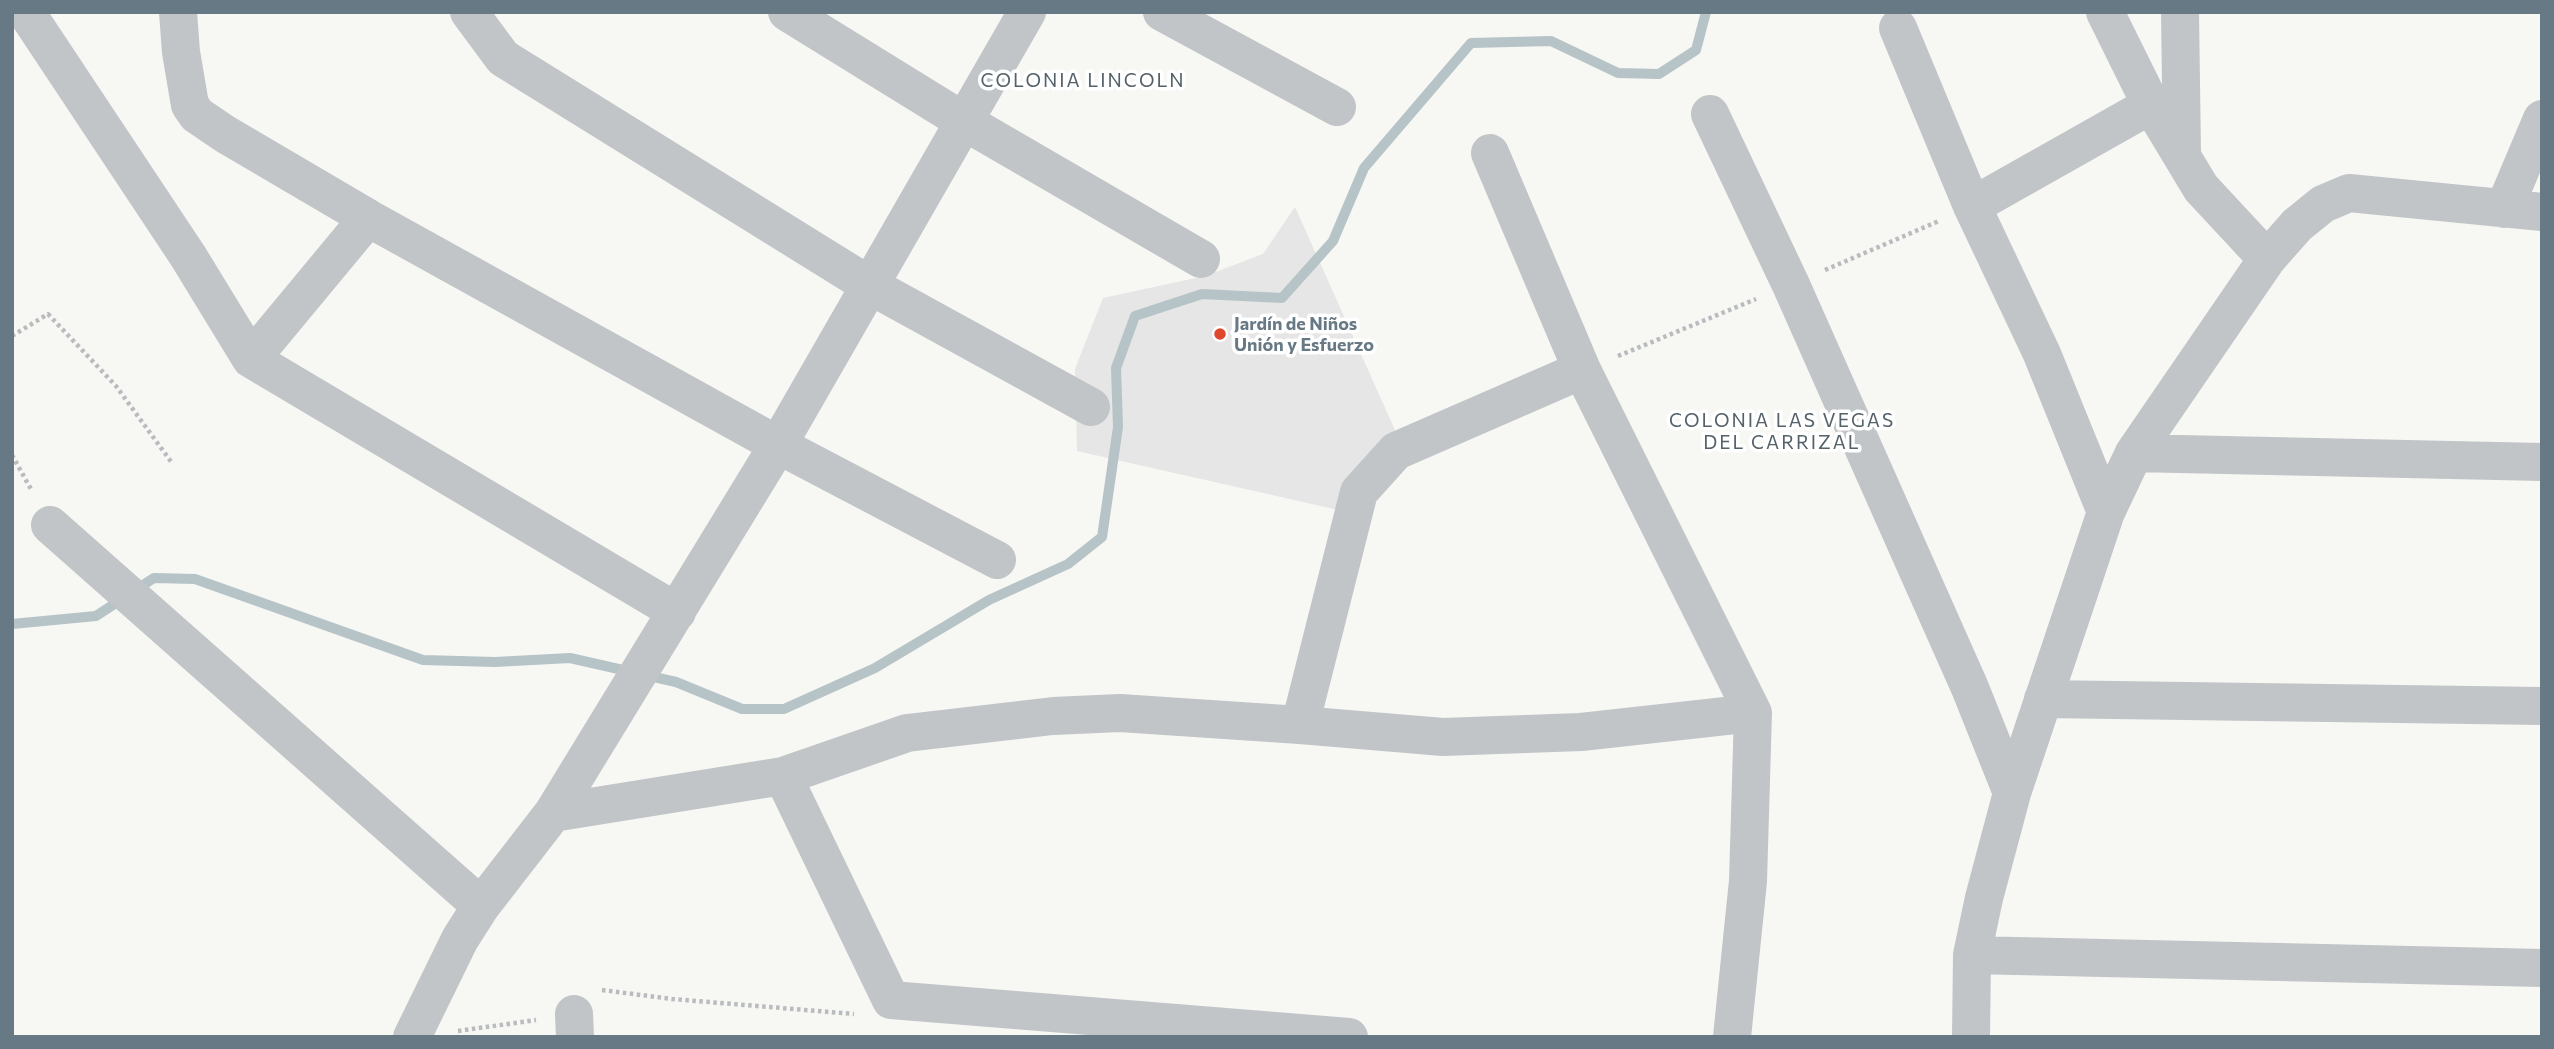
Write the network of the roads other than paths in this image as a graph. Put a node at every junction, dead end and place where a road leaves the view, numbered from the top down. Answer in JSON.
{"nodes":[{"id":1,"x":26,"y":12,"type":"edge"},
{"id":2,"x":178,"y":12,"type":"edge"},
{"id":3,"x":469,"y":12,"type":"edge"},
{"id":4,"x":786,"y":12,"type":"edge"},
{"id":5,"x":1027,"y":12,"type":"edge"},
{"id":6,"x":1163,"y":12,"type":"edge"},
{"id":7,"x":2105,"y":12,"type":"edge"},
{"id":8,"x":2179,"y":12,"type":"edge"},
{"id":9,"x":1898,"y":28,"type":"dead end"},
{"id":10,"x":2151,"y":105,"type":"junction"},
{"id":11,"x":1337,"y":107,"type":"dead end"},
{"id":12,"x":1710,"y":114,"type":"dead end"},
{"id":13,"x":2542,"y":119,"type":"edge"},
{"id":14,"x":965,"y":122,"type":"junction"},
{"id":15,"x":1490,"y":153,"type":"dead end"},
{"id":16,"x":2182,"y":157,"type":"junction"},
{"id":17,"x":1972,"y":206,"type":"junction"},
{"id":18,"x":2504,"y":209,"type":"junction"},
{"id":19,"x":2542,"y":212,"type":"edge"},
{"id":20,"x":368,"y":218,"type":"junction"},
{"id":21,"x":1201,"y":259,"type":"dead end"},
{"id":22,"x":2267,"y":260,"type":"junction"},
{"id":23,"x":869,"y":285,"type":"junction"},
{"id":24,"x":251,"y":359,"type":"junction"},
{"id":25,"x":1582,"y":370,"type":"junction"},
{"id":26,"x":1091,"y":407,"type":"dead end"},
{"id":27,"x":778,"y":445,"type":"junction"},
{"id":28,"x":2134,"y":453,"type":"junction"},
{"id":29,"x":2542,"y":461,"type":"edge"},
{"id":30,"x":2106,"y":512,"type":"junction"},
{"id":31,"x":50,"y":525,"type":"dead end"},
{"id":32,"x":997,"y":559,"type":"dead end"},
{"id":33,"x":670,"y":623,"type":"junction"},
{"id":34,"x":2043,"y":699,"type":"junction"},
{"id":35,"x":2542,"y":706,"type":"edge"},
{"id":36,"x":1753,"y":713,"type":"junction"},
{"id":37,"x":1300,"y":725,"type":"junction"},
{"id":38,"x":783,"y":776,"type":"junction"},
{"id":39,"x":2012,"y":793,"type":"junction"},
{"id":40,"x":554,"y":813,"type":"junction"},
{"id":41,"x":481,"y":906,"type":"junction"},
{"id":42,"x":1972,"y":955,"type":"junction"},
{"id":43,"x":2542,"y":968,"type":"edge"},
{"id":44,"x":429,"y":1035,"type":"edge"},
{"id":45,"x":1349,"y":1037,"type":"edge"},
{"id":46,"x":1732,"y":1037,"type":"edge"},
{"id":47,"x":1971,"y":1037,"type":"edge"}],
"edges":[{"from":1,"to":24,"type":"street"},
{"from":2,"to":20,"type":"street"},
{"from":3,"to":23,"type":"street"},
{"from":4,"to":14,"type":"street"},
{"from":5,"to":14,"type":"street"},
{"from":6,"to":11,"type":"street"},
{"from":7,"to":10,"type":"street"},
{"from":8,"to":16,"type":"street"},
{"from":9,"to":17,"type":"street"},
{"from":10,"to":16,"type":"street"},
{"from":10,"to":17,"type":"street"},
{"from":12,"to":39,"type":"street"},
{"from":13,"to":18,"type":"street"},
{"from":14,"to":21,"type":"street"},
{"from":14,"to":23,"type":"street"},
{"from":15,"to":25,"type":"street"},
{"from":16,"to":22,"type":"street"},
{"from":17,"to":30,"type":"street"},
{"from":18,"to":19,"type":"street"},
{"from":18,"to":22,"type":"street"},
{"from":20,"to":24,"type":"street"},
{"from":20,"to":27,"type":"street"},
{"from":22,"to":28,"type":"street"},
{"from":23,"to":26,"type":"street"},
{"from":23,"to":27,"type":"street"},
{"from":24,"to":33,"type":"street"},
{"from":25,"to":36,"type":"street"},
{"from":25,"to":37,"type":"street"},
{"from":27,"to":32,"type":"street"},
{"from":27,"to":33,"type":"street"},
{"from":28,"to":29,"type":"street"},
{"from":28,"to":30,"type":"street"},
{"from":30,"to":34,"type":"street"},
{"from":31,"to":41,"type":"street"},
{"from":33,"to":40,"type":"street"},
{"from":34,"to":35,"type":"street"},
{"from":34,"to":39,"type":"street"},
{"from":36,"to":37,"type":"street"},
{"from":36,"to":46,"type":"street"},
{"from":37,"to":38,"type":"street"},
{"from":38,"to":40,"type":"street"},
{"from":38,"to":45,"type":"street"},
{"from":39,"to":42,"type":"street"},
{"from":40,"to":41,"type":"street"},
{"from":41,"to":44,"type":"street"},
{"from":42,"to":43,"type":"street"},
{"from":42,"to":47,"type":"street"}]}
